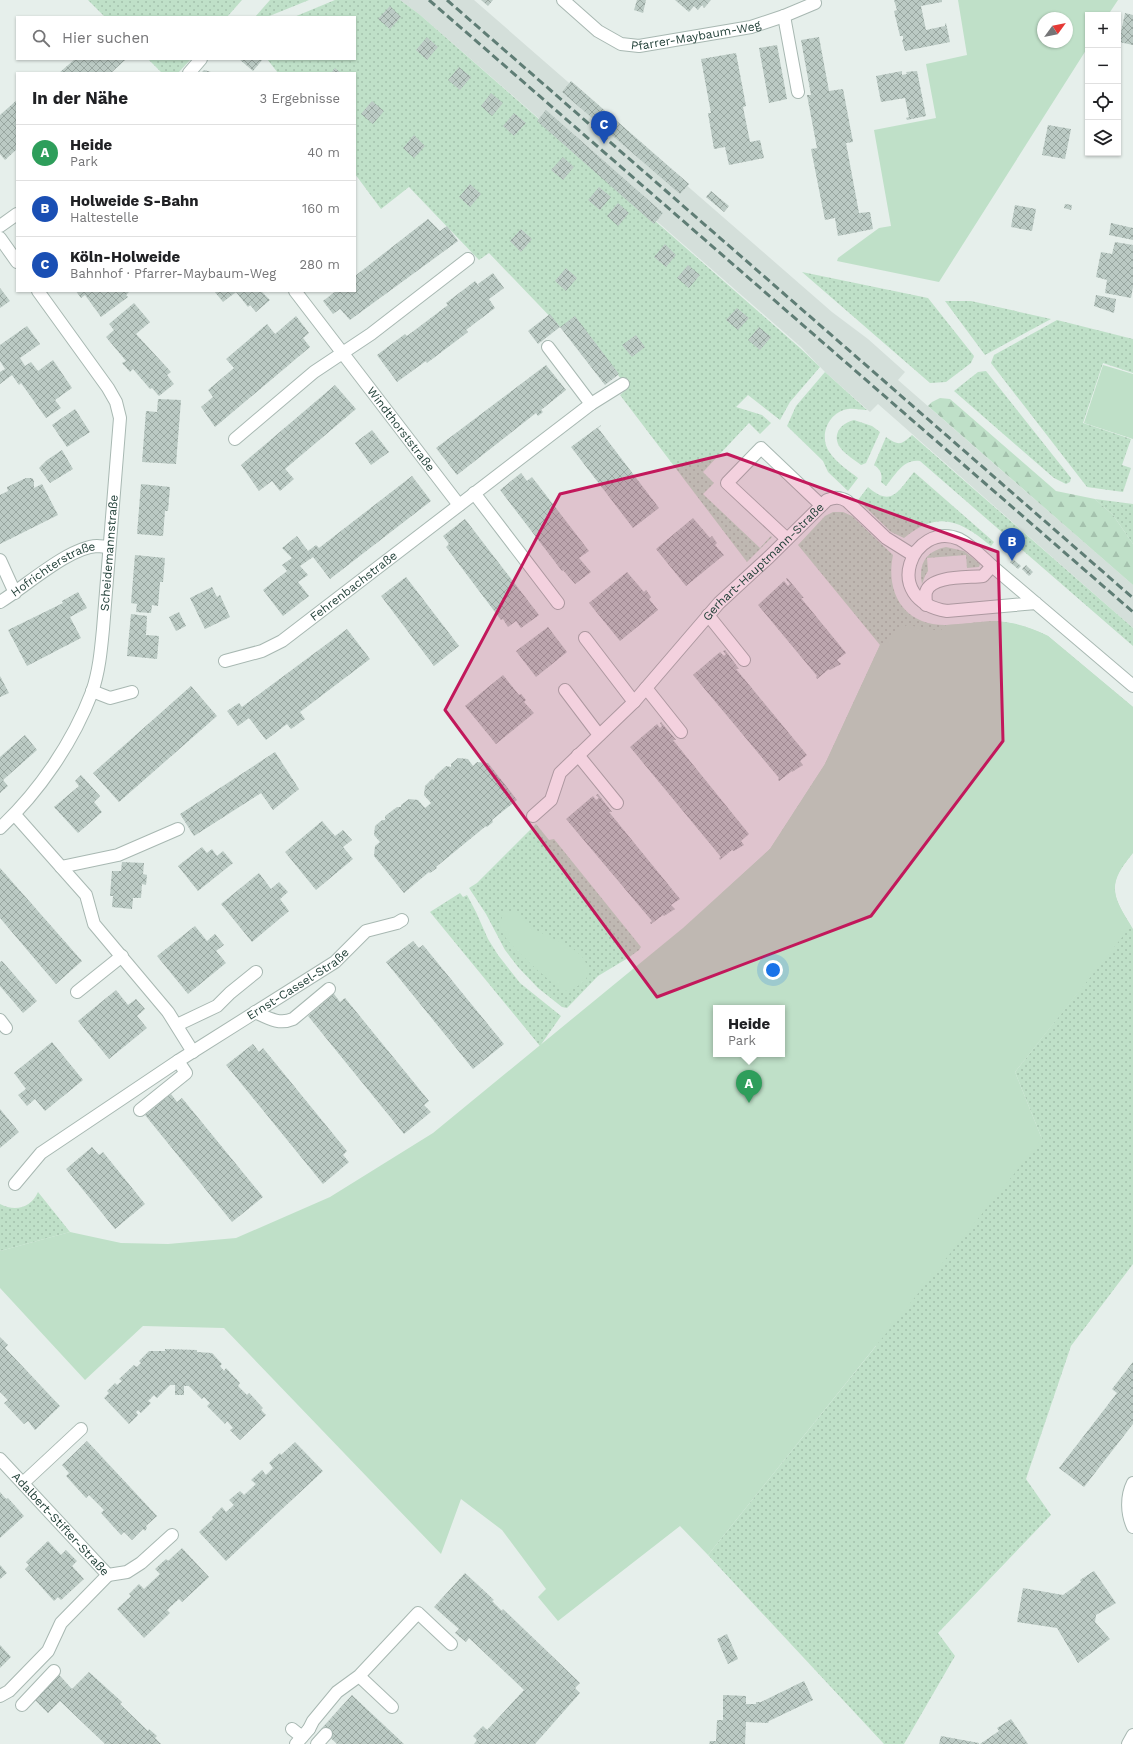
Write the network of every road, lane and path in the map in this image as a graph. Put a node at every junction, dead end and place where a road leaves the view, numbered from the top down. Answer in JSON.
{"nodes":[{"id":1,"x":563,"y":0,"type":"edge"},
{"id":2,"x":815,"y":1,"type":"edge"},
{"id":3,"x":784,"y":16,"type":"junction"},
{"id":4,"x":200,"y":60,"type":"edge"},
{"id":5,"x":190,"y":72,"type":"edge"},
{"id":6,"x":798,"y":92,"type":"dead end"},
{"id":7,"x":16,"y":215,"type":"edge"},
{"id":8,"x":0,"y":226,"type":"edge"},
{"id":9,"x":0,"y":238,"type":"edge"},
{"id":10,"x":468,"y":259,"type":"dead end"},
{"id":11,"x":16,"y":261,"type":"edge"},
{"id":12,"x":39,"y":292,"type":"edge"},
{"id":13,"x":296,"y":292,"type":"edge"},
{"id":14,"x":548,"y":347,"type":"dead end"},
{"id":15,"x":343,"y":353,"type":"junction"},
{"id":16,"x":623,"y":384,"type":"dead end"},
{"id":17,"x":591,"y":404,"type":"junction"},
{"id":18,"x":235,"y":440,"type":"dead end"},
{"id":19,"x":474,"y":493,"type":"junction"},
{"id":20,"x":459,"y":505,"type":"junction"},
{"id":21,"x":821,"y":505,"type":"junction"},
{"id":22,"x":787,"y":539,"type":"junction"},
{"id":23,"x":109,"y":547,"type":"junction"},
{"id":24,"x":913,"y":554,"type":"junction"},
{"id":25,"x":0,"y":560,"type":"edge"},
{"id":26,"x":992,"y":566,"type":"junction"},
{"id":27,"x":15,"y":593,"type":"junction"},
{"id":28,"x":0,"y":602,"type":"edge"},
{"id":29,"x":558,"y":603,"type":"dead end"},
{"id":30,"x":1036,"y":603,"type":"junction"},
{"id":31,"x":926,"y":605,"type":"junction"},
{"id":32,"x":708,"y":615,"type":"junction"},
{"id":33,"x":585,"y":638,"type":"dead end"},
{"id":34,"x":744,"y":660,"type":"dead end"},
{"id":35,"x":225,"y":661,"type":"dead end"},
{"id":36,"x":1133,"y":686,"type":"edge"},
{"id":37,"x":646,"y":688,"type":"junction"},
{"id":38,"x":565,"y":690,"type":"dead end"},
{"id":39,"x":92,"y":692,"type":"junction"},
{"id":40,"x":132,"y":692,"type":"dead end"},
{"id":41,"x":634,"y":702,"type":"junction"},
{"id":42,"x":681,"y":732,"type":"dead end"},
{"id":43,"x":599,"y":735,"type":"junction"},
{"id":44,"x":578,"y":755,"type":"junction"},
{"id":45,"x":617,"y":803,"type":"dead end"},
{"id":46,"x":15,"y":815,"type":"junction"},
{"id":47,"x":533,"y":816,"type":"dead end"},
{"id":48,"x":0,"y":828,"type":"edge"},
{"id":49,"x":178,"y":829,"type":"dead end"},
{"id":50,"x":61,"y":867,"type":"junction"},
{"id":51,"x":402,"y":920,"type":"dead end"},
{"id":52,"x":122,"y":956,"type":"junction"},
{"id":53,"x":256,"y":972,"type":"dead end"},
{"id":54,"x":330,"y":989,"type":"dead end"},
{"id":55,"x":77,"y":992,"type":"dead end"},
{"id":56,"x":255,"y":1012,"type":"junction"},
{"id":57,"x":177,"y":1025,"type":"junction"},
{"id":58,"x":193,"y":1052,"type":"junction"},
{"id":59,"x":178,"y":1061,"type":"junction"},
{"id":60,"x":140,"y":1110,"type":"dead end"},
{"id":61,"x":14,"y":1184,"type":"dead end"},
{"id":62,"x":80,"y":1429,"type":"dead end"},
{"id":63,"x":0,"y":1459,"type":"edge"},
{"id":64,"x":23,"y":1483,"type":"junction"},
{"id":65,"x":1133,"y":1483,"type":"edge"},
{"id":66,"x":1133,"y":1527,"type":"edge"},
{"id":67,"x":172,"y":1535,"type":"dead end"},
{"id":68,"x":108,"y":1575,"type":"junction"},
{"id":69,"x":451,"y":1644,"type":"dead end"},
{"id":70,"x":54,"y":1671,"type":"dead end"},
{"id":71,"x":26,"y":1674,"type":"junction"},
{"id":72,"x":359,"y":1676,"type":"junction"},
{"id":73,"x":39,"y":1687,"type":"junction"},
{"id":74,"x":0,"y":1696,"type":"edge"},
{"id":75,"x":22,"y":1705,"type":"dead end"},
{"id":76,"x":392,"y":1707,"type":"dead end"},
{"id":77,"x":292,"y":1729,"type":"dead end"},
{"id":78,"x":326,"y":1734,"type":"dead end"},
{"id":79,"x":1133,"y":1735,"type":"edge"},
{"id":80,"x":302,"y":1737,"type":"edge"},
{"id":81,"x":317,"y":1744,"type":"edge"},
{"id":82,"x":1128,"y":1744,"type":"edge"}],
"edges":[{"from":1,"to":3,"type":"street","name":"Pfarrer-Maybaum-Weg"},
{"from":2,"to":3,"type":"street","name":"Pfarrer-Maybaum-Weg"},
{"from":3,"to":6,"type":"street"},
{"from":4,"to":5,"type":"street"},
{"from":7,"to":8,"type":"street"},
{"from":9,"to":11,"type":"street"},
{"from":10,"to":15,"type":"street"},
{"from":12,"to":23,"type":"street","name":"Scheidemannstraße"},
{"from":13,"to":15,"type":"street","name":"Windthorststraße"},
{"from":14,"to":17,"type":"street"},
{"from":15,"to":18,"type":"street"},
{"from":15,"to":20,"type":"street","name":"Windthorststraße"},
{"from":16,"to":17,"type":"street","name":"Fehrenbachstraße"},
{"from":17,"to":19,"type":"street","name":"Fehrenbachstraße"},
{"from":19,"to":20,"type":"street","name":"Fehrenbachstraße"},
{"from":19,"to":29,"type":"street"},
{"from":20,"to":35,"type":"street","name":"Fehrenbachstraße"},
{"from":21,"to":22,"type":"street","name":"Gerhart-Hauptmann-Straße"},
{"from":21,"to":22,"type":"street"},
{"from":21,"to":24,"type":"street","name":"Gerhart-Hauptmann-Straße"},
{"from":22,"to":32,"type":"street","name":"Gerhart-Hauptmann-Straße"},
{"from":23,"to":27,"type":"street","name":"Hofrichterstraße"},
{"from":23,"to":39,"type":"street","name":"Scheidemannstraße"},
{"from":24,"to":26,"type":"street"},
{"from":24,"to":31,"type":"street"},
{"from":25,"to":27,"type":"street"},
{"from":26,"to":30,"type":"street"},
{"from":26,"to":31,"type":"street"},
{"from":27,"to":28,"type":"street","name":"Hofrichterstraße"},
{"from":30,"to":31,"type":"street"},
{"from":30,"to":36,"type":"street"},
{"from":32,"to":34,"type":"street"},
{"from":32,"to":37,"type":"street","name":"Gerhart-Hauptmann-Straße"},
{"from":33,"to":41,"type":"street"},
{"from":37,"to":41,"type":"street","name":"Gerhart-Hauptmann-Straße"},
{"from":37,"to":42,"type":"street"},
{"from":38,"to":43,"type":"street"},
{"from":39,"to":40,"type":"street"},
{"from":39,"to":46,"type":"street","name":"Scheidemannstraße"},
{"from":41,"to":43,"type":"street","name":"Gerhart-Hauptmann-Straße"},
{"from":43,"to":44,"type":"street","name":"Gerhart-Hauptmann-Straße"},
{"from":44,"to":45,"type":"street"},
{"from":44,"to":47,"type":"street","name":"Gerhart-Hauptmann-Straße"},
{"from":46,"to":48,"type":"street","name":"Scheidemannstraße"},
{"from":46,"to":50,"type":"street"},
{"from":49,"to":50,"type":"street"},
{"from":50,"to":52,"type":"street"},
{"from":51,"to":56,"type":"street","name":"Ernst-Cassel-Straße"},
{"from":52,"to":55,"type":"street"},
{"from":52,"to":57,"type":"street"},
{"from":53,"to":57,"type":"street"},
{"from":54,"to":56,"type":"street"},
{"from":56,"to":58,"type":"street","name":"Ernst-Cassel-Straße"},
{"from":57,"to":58,"type":"street"},
{"from":58,"to":59,"type":"street","name":"Ernst-Cassel-Straße"},
{"from":59,"to":60,"type":"street"},
{"from":59,"to":61,"type":"street","name":"Ernst-Cassel-Straße"},
{"from":62,"to":64,"type":"street"},
{"from":63,"to":64,"type":"street","name":"Adalbert-Stifter-Straße"},
{"from":64,"to":68,"type":"street","name":"Adalbert-Stifter-Straße"},
{"from":65,"to":66,"type":"street"},
{"from":67,"to":68,"type":"street"},
{"from":68,"to":71,"type":"street","name":"Adalbert-Stifter-Straße"},
{"from":69,"to":72,"type":"street"},
{"from":70,"to":73,"type":"street"},
{"from":71,"to":73,"type":"street"},
{"from":71,"to":74,"type":"street","name":"Adalbert-Stifter-Straße"},
{"from":72,"to":76,"type":"street"},
{"from":72,"to":80,"type":"street"},
{"from":73,"to":75,"type":"street"},
{"from":77,"to":80,"type":"street"},
{"from":78,"to":81,"type":"street"},
{"from":79,"to":82,"type":"street"}]}
